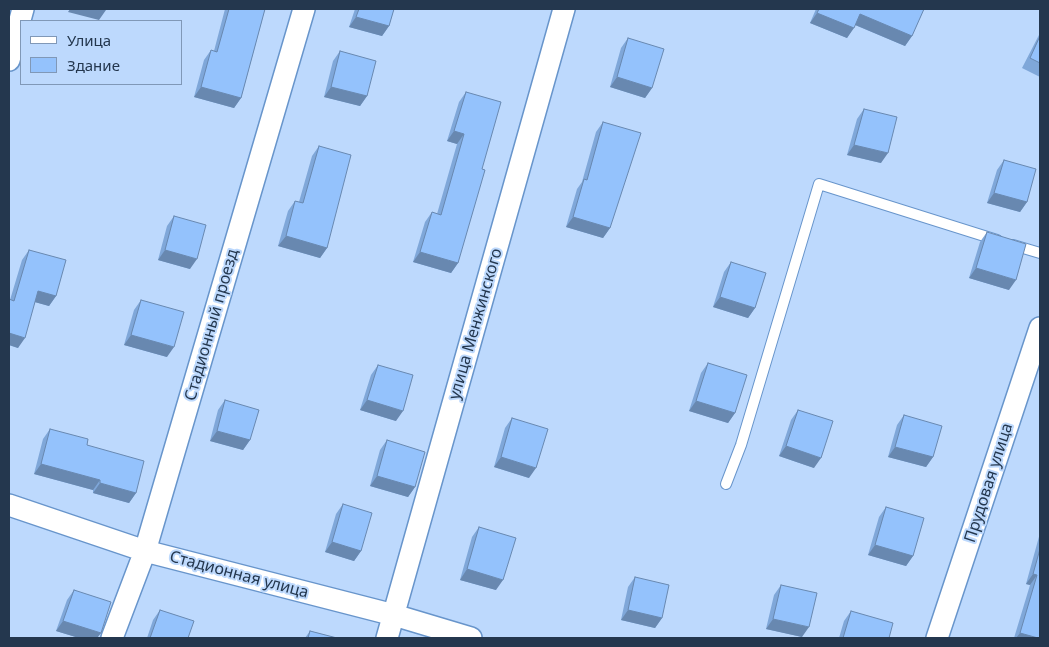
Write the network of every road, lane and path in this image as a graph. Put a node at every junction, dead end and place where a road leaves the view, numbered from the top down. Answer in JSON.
{"nodes":[{"id":1,"x":23,"y":9,"type":"edge"},
{"id":2,"x":304,"y":9,"type":"edge"},
{"id":3,"x":564,"y":9,"type":"edge"},
{"id":4,"x":9,"y":60,"type":"edge"},
{"id":5,"x":1040,"y":253,"type":"edge"},
{"id":6,"x":1040,"y":328,"type":"edge"},
{"id":7,"x":726,"y":484,"type":"dead end"},
{"id":8,"x":9,"y":505,"type":"edge"},
{"id":9,"x":145,"y":551,"type":"junction"},
{"id":10,"x":394,"y":616,"type":"junction"},
{"id":11,"x":112,"y":638,"type":"edge"},
{"id":12,"x":387,"y":638,"type":"edge"},
{"id":13,"x":471,"y":638,"type":"edge"},
{"id":14,"x":937,"y":638,"type":"edge"}],
"edges":[{"from":1,"to":4,"type":"street"},
{"from":2,"to":9,"type":"street","name":"Стадионный проезд"},
{"from":3,"to":10,"type":"street","name":"улица Менжинского"},
{"from":5,"to":7,"type":"lane"},
{"from":6,"to":14,"type":"street","name":"Прудовая улица"},
{"from":8,"to":9,"type":"street","name":"Стадионная улица"},
{"from":9,"to":10,"type":"street","name":"Стадионная улица"},
{"from":9,"to":11,"type":"street","name":"Стадионный проезд"},
{"from":10,"to":12,"type":"street","name":"улица Менжинского"},
{"from":10,"to":13,"type":"street","name":"Стадионная улица"}]}
